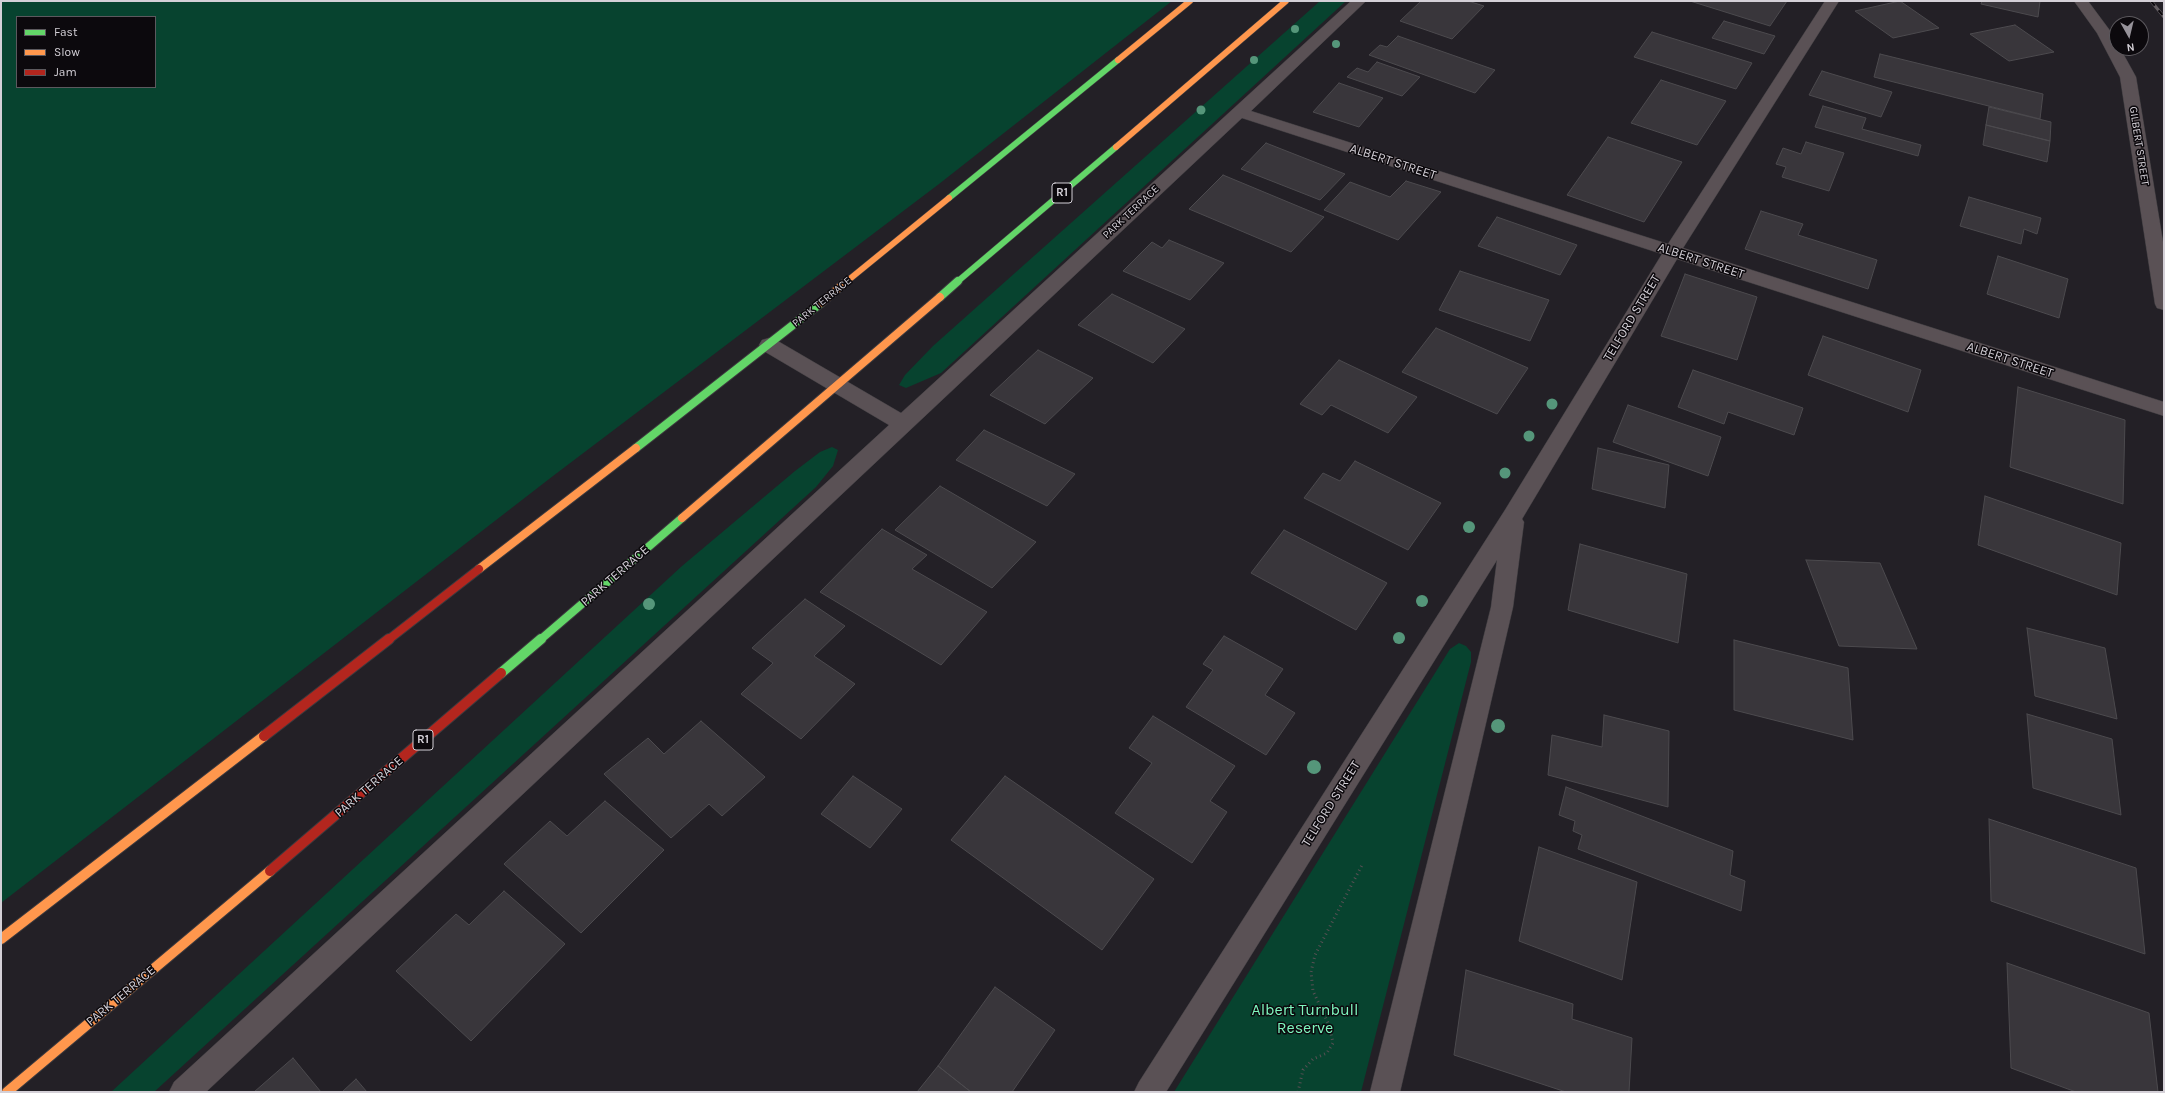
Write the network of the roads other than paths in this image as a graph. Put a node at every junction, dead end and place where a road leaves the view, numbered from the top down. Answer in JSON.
{"nodes":[{"id":1,"x":1190,"y":1,"type":"edge"},
{"id":2,"x":1286,"y":1,"type":"edge"},
{"id":3,"x":1359,"y":1,"type":"edge"},
{"id":4,"x":1832,"y":1,"type":"edge"},
{"id":5,"x":2081,"y":1,"type":"edge"},
{"id":6,"x":1239,"y":112,"type":"junction"},
{"id":7,"x":1672,"y":252,"type":"junction"},
{"id":8,"x":2164,"y":304,"type":"edge"},
{"id":9,"x":769,"y":345,"type":"junction"},
{"id":10,"x":838,"y":385,"type":"junction"},
{"id":11,"x":2164,"y":409,"type":"edge"},
{"id":12,"x":903,"y":424,"type":"junction"},
{"id":13,"x":1513,"y":516,"type":"junction"},
{"id":14,"x":1,"y":940,"type":"edge"},
{"id":15,"x":7,"y":1092,"type":"edge"},
{"id":16,"x":184,"y":1092,"type":"edge"},
{"id":17,"x":1149,"y":1092,"type":"edge"},
{"id":18,"x":1385,"y":1092,"type":"edge"}],
"edges":[{"from":1,"to":9,"type":"highway","name":"PARK TERRACE"},
{"from":2,"to":10,"type":"highway","name":"PARK TERRACE","number":"R1"},
{"from":3,"to":6,"type":"street","name":"PARK TERRACE"},
{"from":4,"to":7,"type":"street","name":"TELFORD STREET"},
{"from":5,"to":8,"type":"street","name":"GILBERT STREET"},
{"from":6,"to":7,"type":"street","name":"ALBERT STREET"},
{"from":6,"to":12,"type":"street","name":"PARK TERRACE"},
{"from":7,"to":11,"type":"street","name":"ALBERT STREET"},
{"from":7,"to":13,"type":"street","name":"TELFORD STREET"},
{"from":9,"to":10,"type":"street"},
{"from":9,"to":14,"type":"highway","name":"PARK TERRACE"},
{"from":10,"to":12,"type":"street"},
{"from":10,"to":15,"type":"highway","name":"PARK TERRACE","number":"R1"},
{"from":12,"to":16,"type":"street","name":"PARK TERRACE"},
{"from":13,"to":17,"type":"street","name":"TELFORD STREET"},
{"from":13,"to":18,"type":"street","name":"TELFORD STREET"}]}
